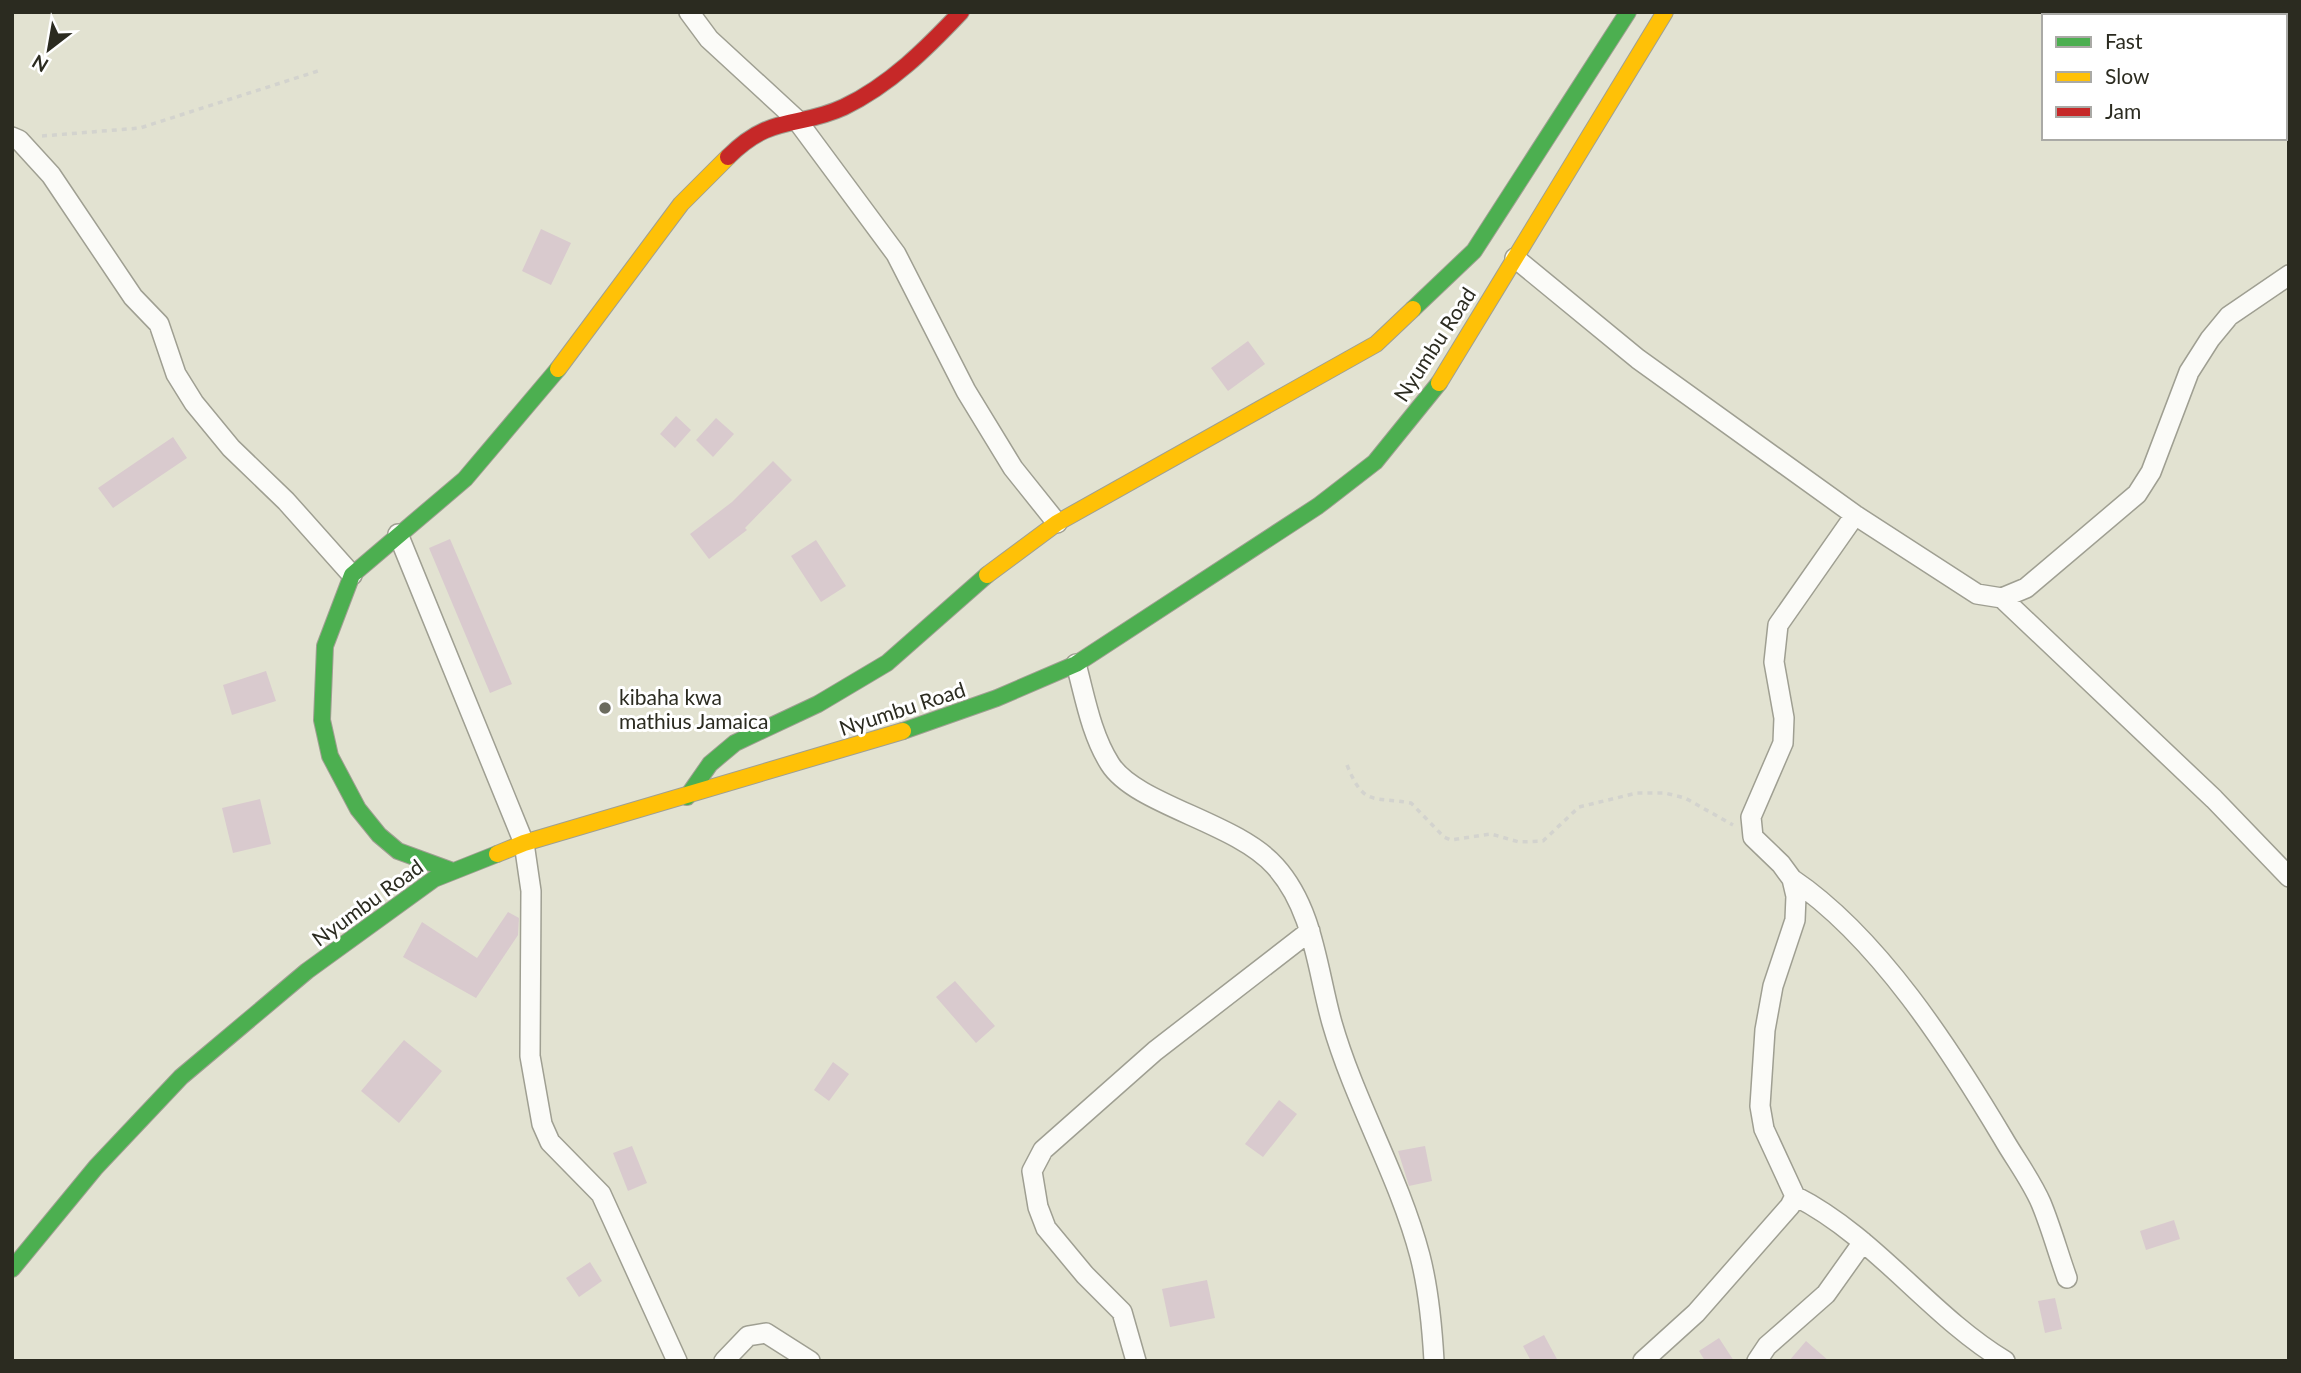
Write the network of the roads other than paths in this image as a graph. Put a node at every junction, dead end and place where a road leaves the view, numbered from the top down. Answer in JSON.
{"nodes":[{"id":1,"x":690,"y":12,"type":"edge"},
{"id":2,"x":961,"y":12,"type":"edge"},
{"id":3,"x":1628,"y":12,"type":"edge"},
{"id":4,"x":1665,"y":12,"type":"edge"},
{"id":5,"x":796,"y":119,"type":"junction"},
{"id":6,"x":16,"y":138,"type":"edge"},
{"id":7,"x":1515,"y":258,"type":"junction"},
{"id":8,"x":2289,"y":275,"type":"edge"},
{"id":9,"x":1855,"y":515,"type":"junction"},
{"id":10,"x":1057,"y":523,"type":"junction"},
{"id":11,"x":398,"y":534,"type":"junction"},
{"id":12,"x":352,"y":575,"type":"junction"},
{"id":13,"x":2002,"y":598,"type":"junction"},
{"id":14,"x":1076,"y":664,"type":"junction"},
{"id":15,"x":687,"y":797,"type":"junction"},
{"id":16,"x":524,"y":843,"type":"junction"},
{"id":17,"x":450,"y":870,"type":"junction"},
{"id":18,"x":2289,"y":877,"type":"edge"},
{"id":19,"x":1792,"y":879,"type":"junction"},
{"id":20,"x":1310,"y":931,"type":"junction"},
{"id":21,"x":1795,"y":1196,"type":"junction"},
{"id":22,"x":1863,"y":1242,"type":"junction"},
{"id":23,"x":12,"y":1269,"type":"edge"},
{"id":24,"x":2067,"y":1278,"type":"dead end"},
{"id":25,"x":677,"y":1361,"type":"edge"},
{"id":26,"x":724,"y":1361,"type":"edge"},
{"id":27,"x":810,"y":1361,"type":"edge"},
{"id":28,"x":1136,"y":1361,"type":"edge"},
{"id":29,"x":1434,"y":1361,"type":"edge"},
{"id":30,"x":1643,"y":1361,"type":"edge"},
{"id":31,"x":1757,"y":1361,"type":"edge"},
{"id":32,"x":2006,"y":1361,"type":"edge"}],
"edges":[{"from":1,"to":5,"type":"street"},
{"from":2,"to":5,"type":"street"},
{"from":3,"to":10,"type":"street"},
{"from":4,"to":7,"type":"street","name":"Nyumbu Road"},
{"from":5,"to":10,"type":"street"},
{"from":5,"to":11,"type":"street"},
{"from":6,"to":12,"type":"street"},
{"from":7,"to":9,"type":"street"},
{"from":7,"to":14,"type":"street","name":"Nyumbu Road"},
{"from":8,"to":13,"type":"street"},
{"from":9,"to":13,"type":"street"},
{"from":9,"to":19,"type":"street"},
{"from":10,"to":15,"type":"street"},
{"from":11,"to":12,"type":"street"},
{"from":11,"to":16,"type":"street"},
{"from":12,"to":17,"type":"street"},
{"from":13,"to":18,"type":"street"},
{"from":14,"to":15,"type":"street","name":"Nyumbu Road"},
{"from":14,"to":20,"type":"street"},
{"from":15,"to":16,"type":"street","name":"Nyumbu Road"},
{"from":16,"to":17,"type":"street","name":"Nyumbu Road"},
{"from":16,"to":25,"type":"street"},
{"from":17,"to":23,"type":"street","name":"Nyumbu Road"},
{"from":19,"to":21,"type":"street"},
{"from":19,"to":24,"type":"street"},
{"from":20,"to":28,"type":"street"},
{"from":20,"to":29,"type":"street"},
{"from":21,"to":22,"type":"street"},
{"from":21,"to":30,"type":"street"},
{"from":22,"to":31,"type":"street"},
{"from":22,"to":32,"type":"street"},
{"from":26,"to":27,"type":"street"}]}
